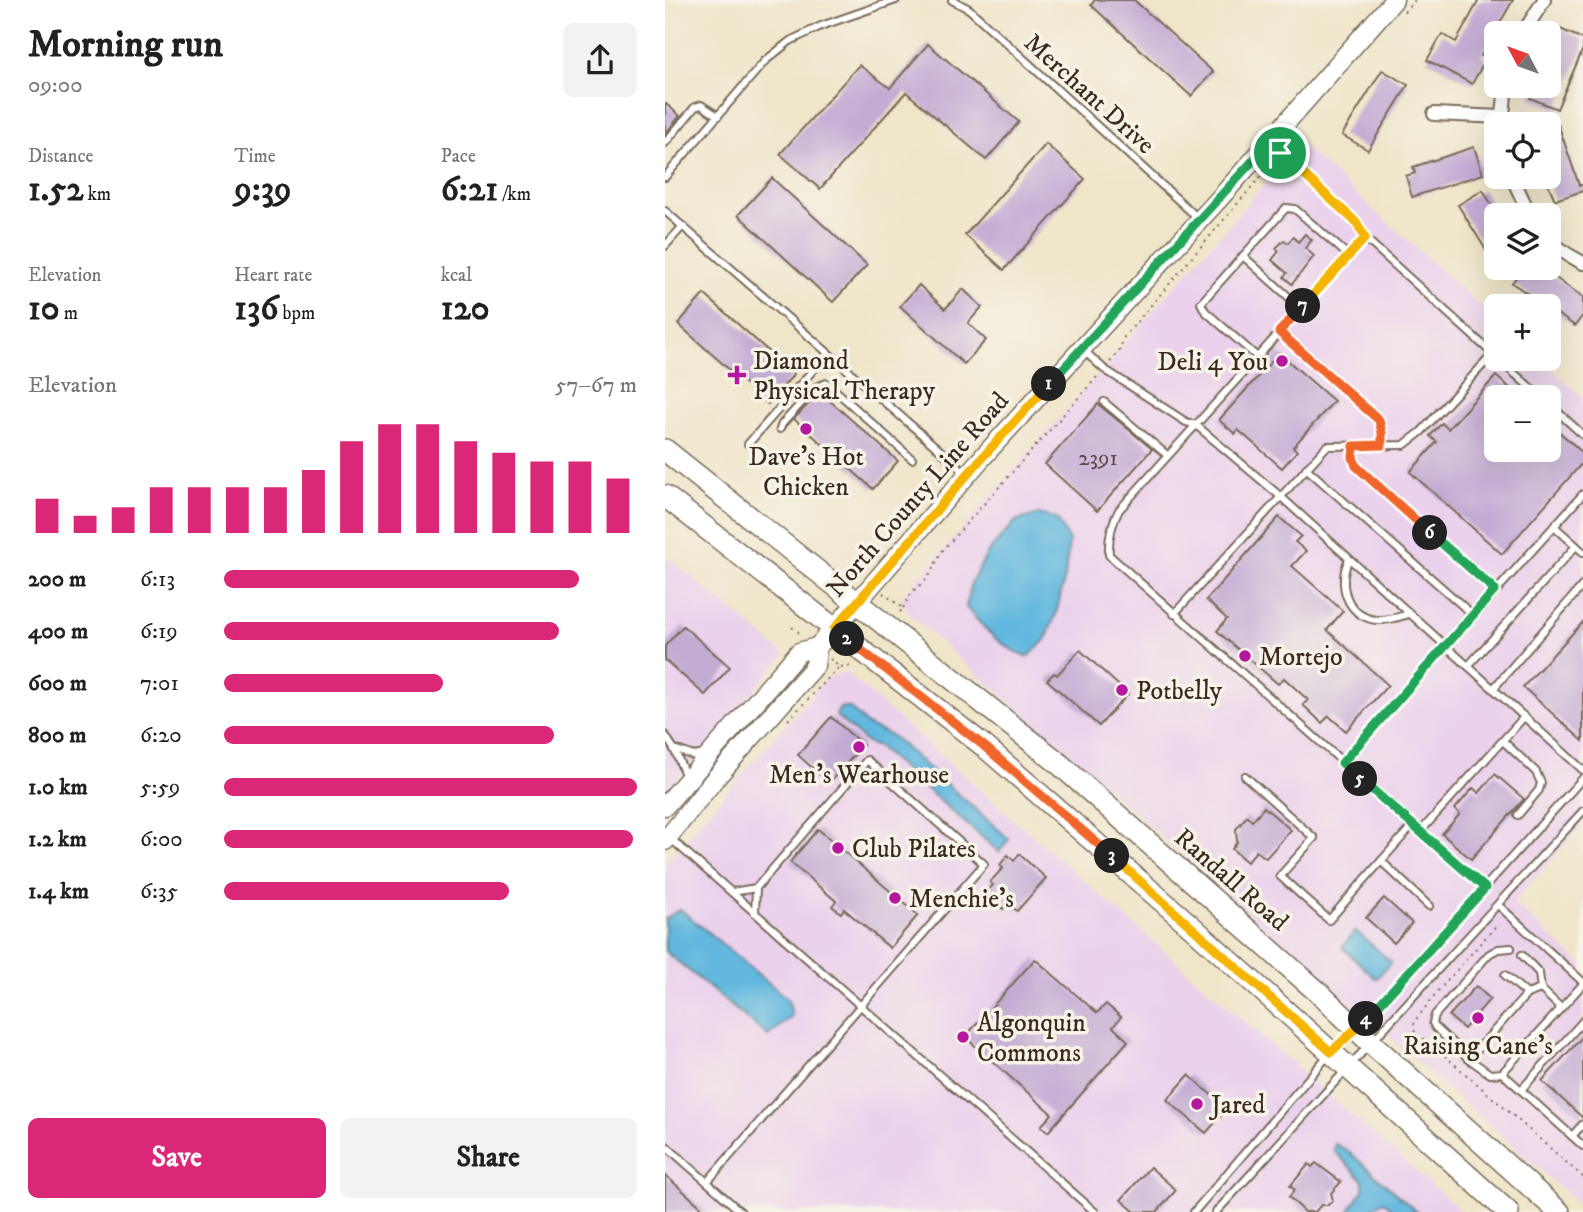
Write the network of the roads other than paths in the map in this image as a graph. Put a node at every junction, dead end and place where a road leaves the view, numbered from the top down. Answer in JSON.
{"nodes":[{"id":1,"x":896,"y":0,"type":"edge"},
{"id":2,"x":951,"y":0,"type":"edge"},
{"id":3,"x":1394,"y":0,"type":"edge"},
{"id":4,"x":1544,"y":0,"type":"edge"},
{"id":5,"x":1531,"y":21,"type":"edge"},
{"id":6,"x":1434,"y":114,"type":"dead end"},
{"id":7,"x":718,"y":117,"type":"junction"},
{"id":8,"x":1484,"y":119,"type":"edge"},
{"id":9,"x":665,"y":143,"type":"edge"},
{"id":10,"x":1275,"y":148,"type":"junction"},
{"id":11,"x":668,"y":168,"type":"edge"},
{"id":12,"x":665,"y":177,"type":"edge"},
{"id":13,"x":665,"y":211,"type":"edge"},
{"id":14,"x":1200,"y":220,"type":"junction"},
{"id":15,"x":683,"y":226,"type":"junction"},
{"id":16,"x":1365,"y":238,"type":"junction"},
{"id":17,"x":665,"y":246,"type":"edge"},
{"id":18,"x":1561,"y":249,"type":"edge"},
{"id":19,"x":1243,"y":256,"type":"junction"},
{"id":20,"x":1349,"y":256,"type":"junction"},
{"id":21,"x":1583,"y":263,"type":"edge"},
{"id":22,"x":1301,"y":308,"type":"junction"},
{"id":23,"x":1279,"y":332,"type":"junction"},
{"id":24,"x":1484,"y":345,"type":"edge"},
{"id":25,"x":1082,"y":349,"type":"junction"},
{"id":26,"x":828,"y":353,"type":"junction"},
{"id":27,"x":1256,"y":356,"type":"junction"},
{"id":28,"x":1484,"y":368,"type":"edge"},
{"id":29,"x":1512,"y":371,"type":"edge"},
{"id":30,"x":1528,"y":385,"type":"edge"},
{"id":31,"x":1104,"y":402,"type":"dead end"},
{"id":32,"x":1561,"y":415,"type":"edge"},
{"id":33,"x":1196,"y":425,"type":"junction"},
{"id":34,"x":781,"y":429,"type":"dead end"},
{"id":35,"x":1583,"y":435,"type":"edge"},
{"id":36,"x":748,"y":444,"type":"dead end"},
{"id":37,"x":1382,"y":445,"type":"junction"},
{"id":38,"x":1354,"y":446,"type":"junction"},
{"id":39,"x":665,"y":450,"type":"edge"},
{"id":40,"x":1167,"y":455,"type":"junction"},
{"id":41,"x":912,"y":459,"type":"dead end"},
{"id":42,"x":1307,"y":468,"type":"junction"},
{"id":43,"x":967,"y":474,"type":"junction"},
{"id":44,"x":1583,"y":494,"type":"edge"},
{"id":45,"x":665,"y":496,"type":"edge"},
{"id":46,"x":1280,"y":496,"type":"junction"},
{"id":47,"x":1580,"y":503,"type":"edge"},
{"id":48,"x":1553,"y":526,"type":"junction"},
{"id":49,"x":1576,"y":546,"type":"junction"},
{"id":50,"x":1583,"y":552,"type":"edge"},
{"id":51,"x":1349,"y":559,"type":"junction"},
{"id":52,"x":1583,"y":585,"type":"edge"},
{"id":53,"x":1495,"y":590,"type":"junction"},
{"id":54,"x":857,"y":602,"type":"junction"},
{"id":55,"x":1174,"y":614,"type":"junction"},
{"id":56,"x":1409,"y":614,"type":"junction"},
{"id":57,"x":1473,"y":615,"type":"junction"},
{"id":58,"x":834,"y":629,"type":"junction"},
{"id":59,"x":1445,"y":646,"type":"junction"},
{"id":60,"x":817,"y":647,"type":"junction"},
{"id":61,"x":1468,"y":667,"type":"junction"},
{"id":62,"x":1493,"y":689,"type":"junction"},
{"id":63,"x":1524,"y":717,"type":"junction"},
{"id":64,"x":665,"y":735,"type":"edge"},
{"id":65,"x":1503,"y":741,"type":"junction"},
{"id":66,"x":674,"y":749,"type":"junction"},
{"id":67,"x":711,"y":752,"type":"junction"},
{"id":68,"x":1342,"y":763,"type":"junction"},
{"id":69,"x":1583,"y":770,"type":"edge"},
{"id":70,"x":1245,"y":776,"type":"dead end"},
{"id":71,"x":1583,"y":778,"type":"edge"},
{"id":72,"x":687,"y":781,"type":"junction"},
{"id":73,"x":665,"y":806,"type":"edge"},
{"id":74,"x":1583,"y":811,"type":"edge"},
{"id":75,"x":1518,"y":814,"type":"dead end"},
{"id":76,"x":1413,"y":825,"type":"junction"},
{"id":77,"x":1420,"y":832,"type":"junction"},
{"id":78,"x":667,"y":839,"type":"edge"},
{"id":79,"x":1381,"y":861,"type":"junction"},
{"id":80,"x":756,"y":888,"type":"junction"},
{"id":81,"x":1485,"y":888,"type":"junction"},
{"id":82,"x":732,"y":892,"type":"junction"},
{"id":83,"x":1498,"y":905,"type":"junction"},
{"id":84,"x":1429,"y":906,"type":"dead end"},
{"id":85,"x":755,"y":913,"type":"junction"},
{"id":86,"x":1511,"y":948,"type":"dead end"},
{"id":87,"x":1521,"y":955,"type":"dead end"},
{"id":88,"x":1505,"y":975,"type":"dead end"},
{"id":89,"x":1583,"y":983,"type":"edge"},
{"id":90,"x":1541,"y":989,"type":"junction"},
{"id":91,"x":1527,"y":994,"type":"junction"},
{"id":92,"x":862,"y":1007,"type":"junction"},
{"id":93,"x":1561,"y":1008,"type":"junction"},
{"id":94,"x":1583,"y":1022,"type":"edge"},
{"id":95,"x":1364,"y":1036,"type":"junction"},
{"id":96,"x":1331,"y":1052,"type":"junction"},
{"id":97,"x":1469,"y":1059,"type":"junction"},
{"id":98,"x":1347,"y":1067,"type":"junction"},
{"id":99,"x":1502,"y":1073,"type":"junction"},
{"id":100,"x":1521,"y":1090,"type":"junction"},
{"id":101,"x":1583,"y":1124,"type":"edge"},
{"id":102,"x":1572,"y":1136,"type":"junction"},
{"id":103,"x":665,"y":1145,"type":"edge"},
{"id":104,"x":1583,"y":1146,"type":"edge"},
{"id":105,"x":707,"y":1182,"type":"junction"},
{"id":106,"x":741,"y":1212,"type":"edge"},
{"id":107,"x":1095,"y":1212,"type":"edge"},
{"id":108,"x":1194,"y":1212,"type":"edge"},
{"id":109,"x":1216,"y":1212,"type":"edge"},
{"id":110,"x":1508,"y":1212,"type":"edge"},
{"id":111,"x":1559,"y":1212,"type":"edge"}],
"edges":[{"from":1,"to":7,"type":"lane"},
{"from":2,"to":14,"type":"lane","name":"Merchant Drive"},
{"from":3,"to":10,"type":"street","name":"North County Line Road"},
{"from":4,"to":5,"type":"street"},
{"from":6,"to":8,"type":"street"},
{"from":7,"to":9,"type":"lane"},
{"from":7,"to":11,"type":"lane"},
{"from":10,"to":14,"type":"street","name":"North County Line Road"},
{"from":10,"to":16,"type":"lane"},
{"from":11,"to":12,"type":"lane"},
{"from":13,"to":15,"type":"lane"},
{"from":14,"to":25,"type":"street","name":"North County Line Road"},
{"from":15,"to":17,"type":"lane"},
{"from":15,"to":26,"type":"lane"},
{"from":16,"to":20,"type":"lane"},
{"from":16,"to":24,"type":"lane"},
{"from":18,"to":21,"type":"street"},
{"from":19,"to":20,"type":"lane"},
{"from":19,"to":22,"type":"lane"},
{"from":19,"to":27,"type":"lane"},
{"from":20,"to":22,"type":"lane"},
{"from":22,"to":23,"type":"lane"},
{"from":23,"to":27,"type":"lane"},
{"from":23,"to":37,"type":"lane"},
{"from":25,"to":33,"type":"lane"},
{"from":25,"to":43,"type":"street","name":"North County Line Road"},
{"from":26,"to":36,"type":"lane"},
{"from":26,"to":43,"type":"lane"},
{"from":27,"to":33,"type":"lane"},
{"from":28,"to":37,"type":"lane"},
{"from":29,"to":30,"type":"lane"},
{"from":31,"to":40,"type":"lane"},
{"from":32,"to":35,"type":"lane"},
{"from":33,"to":40,"type":"lane"},
{"from":33,"to":46,"type":"lane"},
{"from":34,"to":41,"type":"lane"},
{"from":37,"to":38,"type":"lane"},
{"from":38,"to":42,"type":"lane"},
{"from":38,"to":53,"type":"lane"},
{"from":39,"to":54,"type":"main road","name":"Randall Road"},
{"from":40,"to":55,"type":"lane"},
{"from":42,"to":46,"type":"lane"},
{"from":42,"to":57,"type":"lane"},
{"from":43,"to":54,"type":"street","name":"North County Line Road"},
{"from":44,"to":47,"type":"lane"},
{"from":45,"to":58,"type":"main road"},
{"from":46,"to":51,"type":"lane"},
{"from":46,"to":55,"type":"lane"},
{"from":47,"to":48,"type":"lane"},
{"from":48,"to":49,"type":"lane"},
{"from":48,"to":53,"type":"lane"},
{"from":49,"to":50,"type":"lane"},
{"from":49,"to":61,"type":"lane"},
{"from":51,"to":56,"type":"lane"},
{"from":51,"to":56,"type":"lane"},
{"from":52,"to":62,"type":"lane"},
{"from":53,"to":57,"type":"lane"},
{"from":54,"to":58,"type":"street","name":"North County Line Road"},
{"from":54,"to":95,"type":"main road","name":"Randall Road"},
{"from":55,"to":68,"type":"lane"},
{"from":56,"to":59,"type":"lane"},
{"from":57,"to":59,"type":"lane"},
{"from":58,"to":60,"type":"street","name":"North County Line Road"},
{"from":58,"to":96,"type":"main road"},
{"from":59,"to":61,"type":"lane"},
{"from":59,"to":68,"type":"lane"},
{"from":60,"to":67,"type":"street","name":"North County Line Road"},
{"from":60,"to":78,"type":"street","name":"North County Line Road"},
{"from":61,"to":62,"type":"lane"},
{"from":62,"to":63,"type":"lane"},
{"from":63,"to":65,"type":"lane"},
{"from":63,"to":69,"type":"lane"},
{"from":64,"to":66,"type":"lane"},
{"from":65,"to":75,"type":"lane"},
{"from":65,"to":77,"type":"lane"},
{"from":66,"to":67,"type":"lane"},
{"from":66,"to":72,"type":"lane"},
{"from":67,"to":72,"type":"street","name":"North County Line Road"},
{"from":68,"to":76,"type":"lane"},
{"from":70,"to":79,"type":"lane"},
{"from":71,"to":81,"type":"lane"},
{"from":72,"to":73,"type":"street","name":"North County Line Road"},
{"from":74,"to":83,"type":"lane"},
{"from":76,"to":77,"type":"lane"},
{"from":76,"to":79,"type":"lane"},
{"from":77,"to":81,"type":"lane"},
{"from":78,"to":82,"type":"lane"},
{"from":79,"to":84,"type":"lane"},
{"from":80,"to":82,"type":"lane"},
{"from":80,"to":85,"type":"lane"},
{"from":80,"to":92,"type":"lane"},
{"from":81,"to":95,"type":"lane"},
{"from":82,"to":85,"type":"lane"},
{"from":83,"to":89,"type":"lane"},
{"from":83,"to":95,"type":"lane"},
{"from":85,"to":92,"type":"lane"},
{"from":86,"to":97,"type":"lane"},
{"from":87,"to":90,"type":"lane"},
{"from":88,"to":91,"type":"lane"},
{"from":89,"to":93,"type":"lane"},
{"from":90,"to":91,"type":"lane"},
{"from":90,"to":93,"type":"lane"},
{"from":91,"to":97,"type":"lane"},
{"from":92,"to":105,"type":"lane"},
{"from":92,"to":107,"type":"lane"},
{"from":93,"to":99,"type":"lane"},
{"from":94,"to":100,"type":"lane"},
{"from":95,"to":96,"type":"lane"},
{"from":95,"to":98,"type":"lane"},
{"from":95,"to":111,"type":"main road","name":"Randall Road"},
{"from":96,"to":98,"type":"main road"},
{"from":96,"to":108,"type":"lane"},
{"from":97,"to":99,"type":"lane"},
{"from":98,"to":109,"type":"lane"},
{"from":98,"to":110,"type":"main road"},
{"from":99,"to":100,"type":"lane"},
{"from":100,"to":102,"type":"lane"},
{"from":101,"to":102,"type":"lane"},
{"from":102,"to":104,"type":"lane"},
{"from":103,"to":105,"type":"lane"},
{"from":105,"to":106,"type":"lane"}]}
